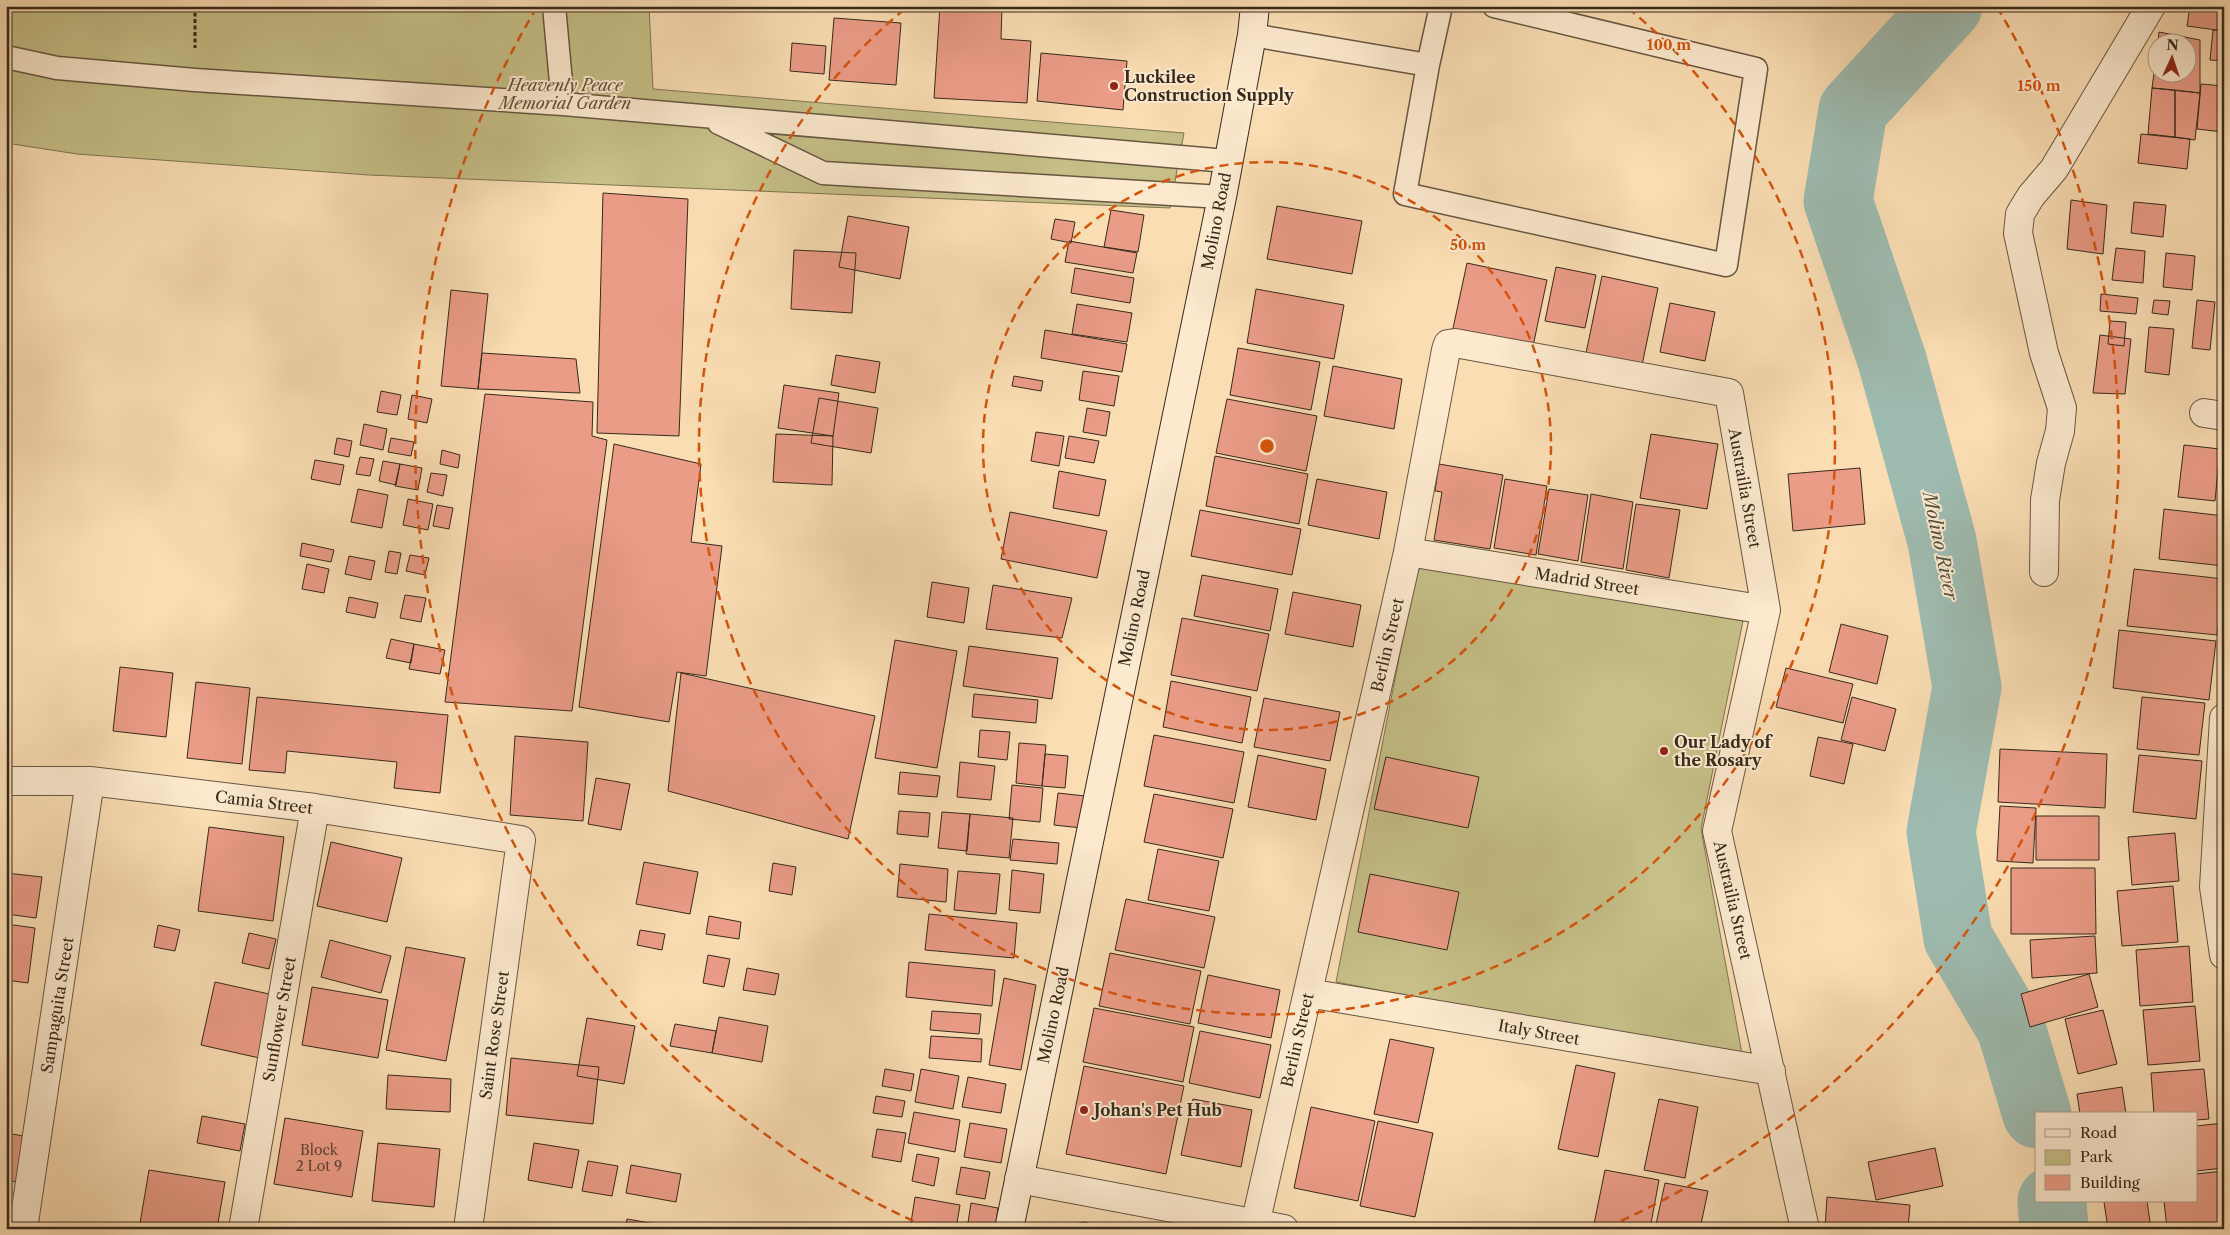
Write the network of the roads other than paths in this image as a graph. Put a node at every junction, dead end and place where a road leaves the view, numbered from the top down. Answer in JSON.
{"nodes":[{"id":1,"x":554,"y":6,"type":"edge"},
{"id":2,"x":1255,"y":6,"type":"edge"},
{"id":3,"x":1441,"y":6,"type":"edge"},
{"id":4,"x":1494,"y":6,"type":"edge"},
{"id":5,"x":2150,"y":6,"type":"edge"},
{"id":6,"x":1252,"y":35,"type":"junction"},
{"id":7,"x":6,"y":57,"type":"edge"},
{"id":8,"x":1428,"y":65,"type":"junction"},
{"id":9,"x":563,"y":104,"type":"junction"},
{"id":10,"x":707,"y":117,"type":"junction"},
{"id":11,"x":1227,"y":161,"type":"junction"},
{"id":12,"x":1222,"y":197,"type":"junction"},
{"id":13,"x":1729,"y":393,"type":"joint"},
{"id":14,"x":1408,"y":552,"type":"junction"},
{"id":15,"x":2044,"y":572,"type":"dead end"},
{"id":16,"x":1766,"y":610,"type":"junction"},
{"id":17,"x":2223,"y":726,"type":"edge"},
{"id":18,"x":6,"y":781,"type":"edge"},
{"id":19,"x":90,"y":781,"type":"junction"},
{"id":20,"x":315,"y":808,"type":"junction"},
{"id":21,"x":521,"y":840,"type":"joint"},
{"id":22,"x":2224,"y":955,"type":"edge"},
{"id":23,"x":1308,"y":993,"type":"junction"},
{"id":24,"x":1771,"y":1071,"type":"junction"},
{"id":25,"x":1019,"y":1179,"type":"junction"},
{"id":26,"x":1255,"y":1226,"type":"edge"},
{"id":27,"x":23,"y":1229,"type":"edge"},
{"id":28,"x":243,"y":1229,"type":"edge"},
{"id":29,"x":468,"y":1229,"type":"edge"},
{"id":30,"x":1008,"y":1229,"type":"edge"},
{"id":31,"x":1284,"y":1229,"type":"edge"},
{"id":32,"x":1805,"y":1229,"type":"edge"}],
"edges":[{"from":1,"to":9,"type":"lane"},
{"from":2,"to":6,"type":"street","name":"Molino Road"},
{"from":3,"to":8,"type":"lane"},
{"from":4,"to":8,"type":"lane"},
{"from":5,"to":15,"type":"street"},
{"from":6,"to":8,"type":"lane"},
{"from":6,"to":11,"type":"street","name":"Molino Road"},
{"from":7,"to":9,"type":"lane"},
{"from":9,"to":10,"type":"lane"},
{"from":10,"to":11,"type":"lane"},
{"from":10,"to":12,"type":"lane"},
{"from":11,"to":12,"type":"street","name":"Molino Road"},
{"from":12,"to":25,"type":"street","name":"Molino Road"},
{"from":13,"to":14,"type":"street","name":"Berlin Street"},
{"from":13,"to":16,"type":"street","name":"Austrailia Street"},
{"from":14,"to":16,"type":"street","name":"Madrid Street"},
{"from":14,"to":23,"type":"street","name":"Berlin Street"},
{"from":16,"to":24,"type":"street","name":"Austrailia Street"},
{"from":17,"to":22,"type":"street"},
{"from":18,"to":19,"type":"street","name":"Camia Street"},
{"from":19,"to":20,"type":"street","name":"Camia Street"},
{"from":19,"to":27,"type":"street","name":"Sampaguita Street"},
{"from":20,"to":21,"type":"street","name":"Camia Street"},
{"from":20,"to":28,"type":"street","name":"Sunflower Street"},
{"from":21,"to":29,"type":"street","name":"Saint Rose Street"},
{"from":23,"to":24,"type":"street","name":"Italy Street"},
{"from":23,"to":26,"type":"street","name":"Berlin Street"},
{"from":24,"to":32,"type":"street","name":"Austrailia Street"},
{"from":25,"to":26,"type":"street"},
{"from":25,"to":30,"type":"street","name":"Molino Road"},
{"from":26,"to":31,"type":"street"}]}
